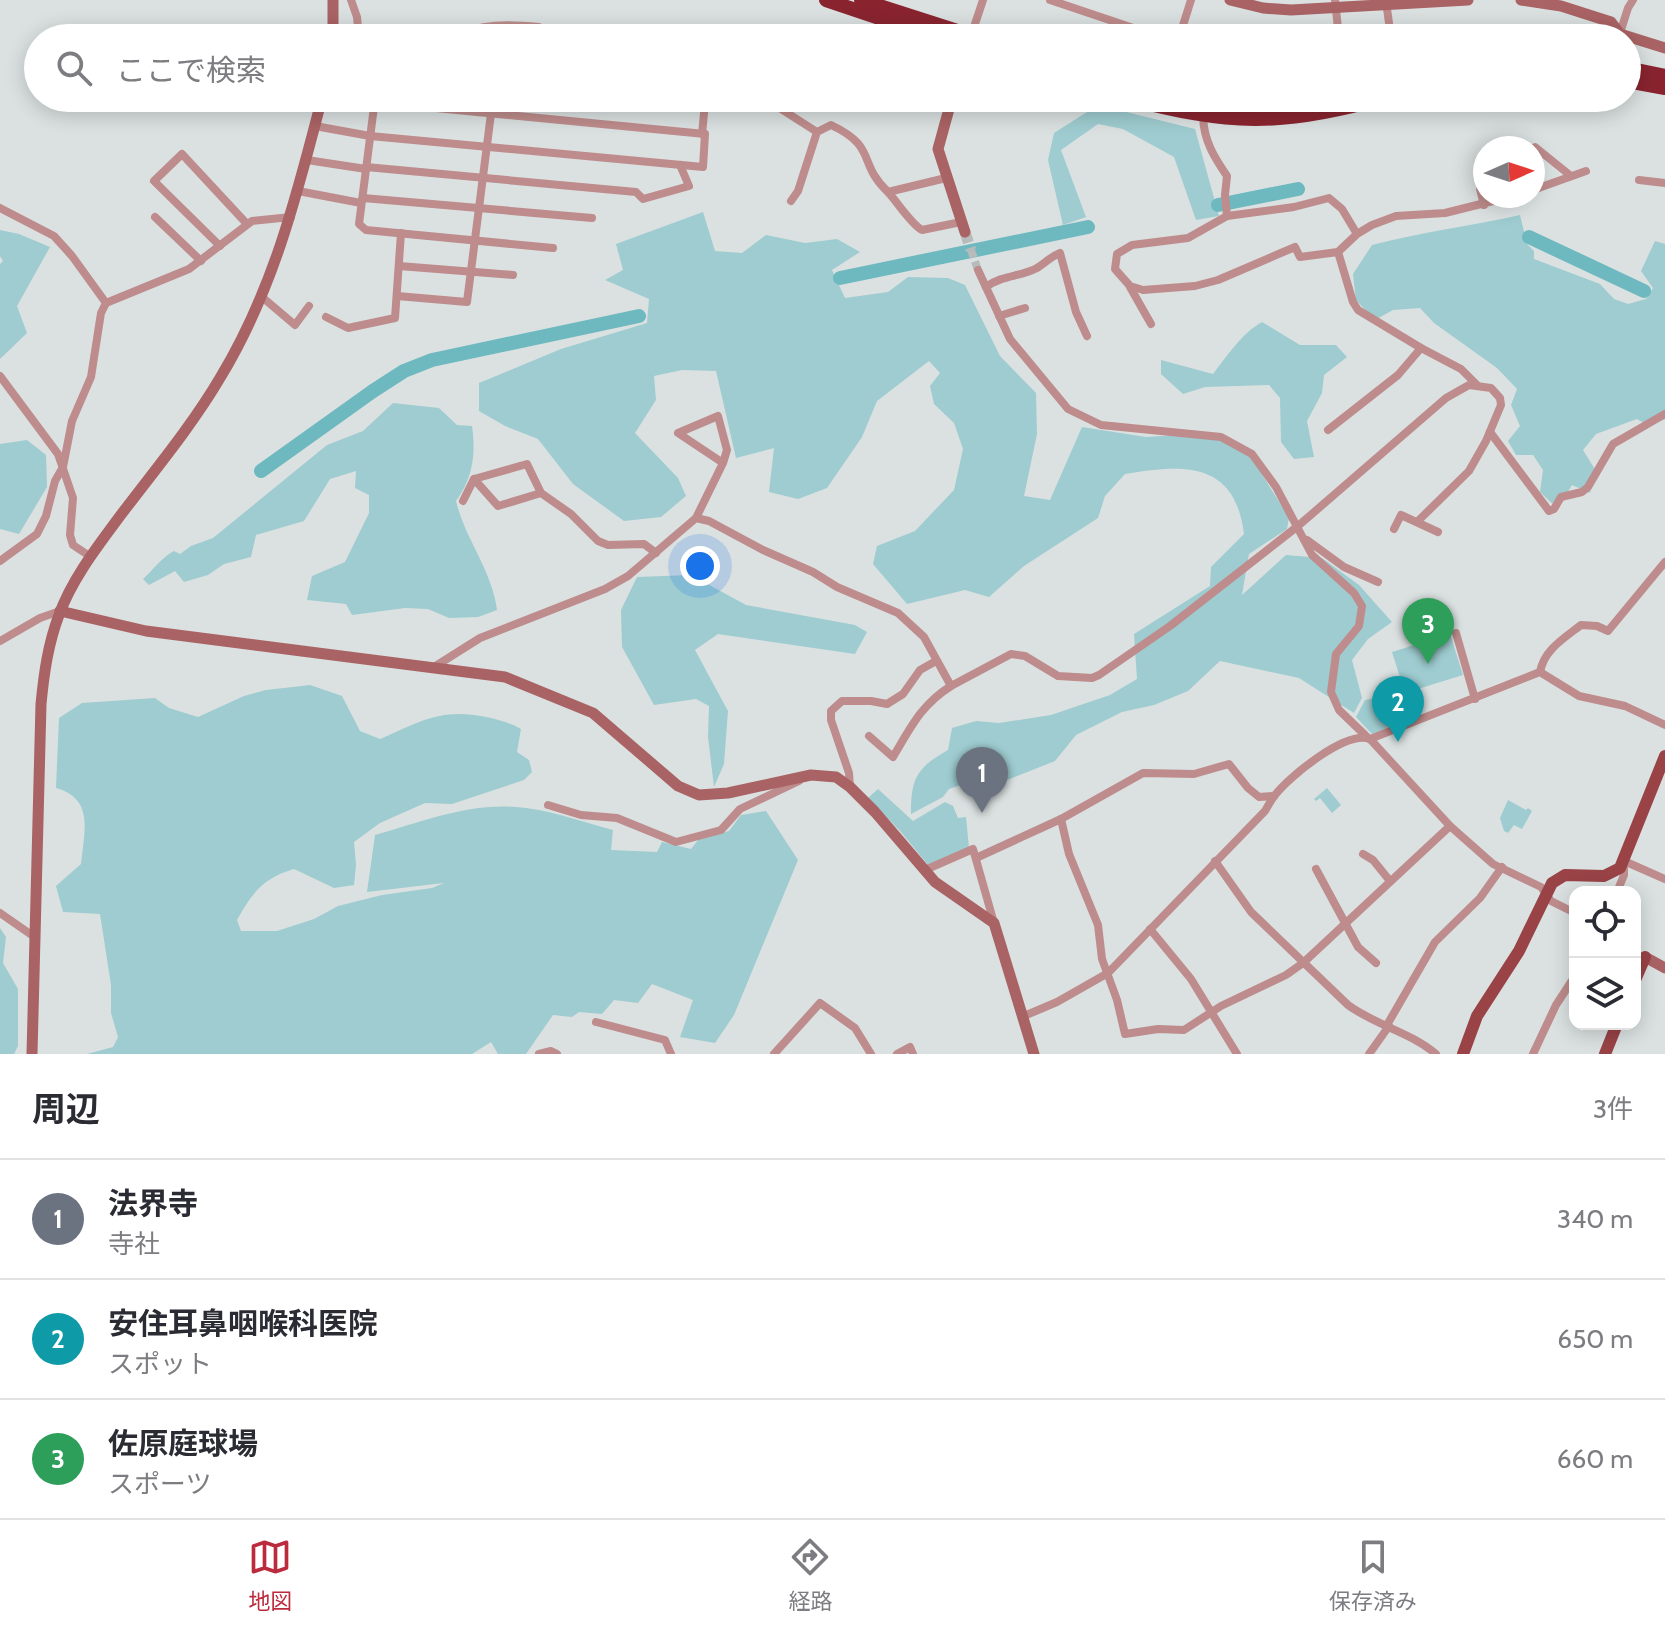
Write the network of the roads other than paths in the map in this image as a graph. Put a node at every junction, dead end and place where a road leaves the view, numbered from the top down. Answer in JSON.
{"nodes":[{"id":1,"x":333,"y":0,"type":"edge"},
{"id":2,"x":351,"y":0,"type":"edge"},
{"id":3,"x":826,"y":0,"type":"edge"},
{"id":4,"x":861,"y":0,"type":"edge"},
{"id":5,"x":983,"y":0,"type":"edge"},
{"id":6,"x":1050,"y":0,"type":"edge"},
{"id":7,"x":1191,"y":0,"type":"edge"},
{"id":8,"x":1230,"y":0,"type":"edge"},
{"id":9,"x":1468,"y":0,"type":"edge"},
{"id":10,"x":1521,"y":0,"type":"edge"},
{"id":11,"x":1633,"y":0,"type":"edge"},
{"id":12,"x":1422,"y":2,"type":"edge"},
{"id":13,"x":1386,"y":3,"type":"edge"},
{"id":14,"x":1562,"y":3,"type":"edge"},
{"id":15,"x":1335,"y":5,"type":"edge"},
{"id":16,"x":333,"y":24,"type":"edge"},
{"id":17,"x":358,"y":24,"type":"edge"},
{"id":18,"x":897,"y":24,"type":"edge"},
{"id":19,"x":934,"y":24,"type":"edge"},
{"id":20,"x":977,"y":24,"type":"edge"},
{"id":21,"x":1121,"y":24,"type":"edge"},
{"id":22,"x":1183,"y":24,"type":"edge"},
{"id":23,"x":1389,"y":24,"type":"edge"},
{"id":24,"x":1612,"y":24,"type":"edge"},
{"id":25,"x":1623,"y":24,"type":"edge"},
{"id":26,"x":1641,"y":42,"type":"edge"},
{"id":27,"x":1665,"y":48,"type":"edge"},
{"id":28,"x":1641,"y":71,"type":"edge"},
{"id":29,"x":1665,"y":76,"type":"edge"},
{"id":30,"x":1641,"y":84,"type":"edge"},
{"id":31,"x":1665,"y":88,"type":"edge"},
{"id":32,"x":318,"y":112,"type":"edge"},
{"id":33,"x":373,"y":112,"type":"edge"},
{"id":34,"x":473,"y":112,"type":"edge"},
{"id":35,"x":704,"y":112,"type":"edge"},
{"id":36,"x":786,"y":112,"type":"edge"},
{"id":37,"x":948,"y":112,"type":"edge"},
{"id":38,"x":1183,"y":112,"type":"edge"},
{"id":39,"x":1331,"y":112,"type":"edge"},
{"id":40,"x":491,"y":114,"type":"junction"},
{"id":41,"x":1203,"y":117,"type":"junction"},
{"id":42,"x":315,"y":126,"type":"junction"},
{"id":43,"x":817,"y":132,"type":"junction"},
{"id":44,"x":702,"y":134,"type":"junction"},
{"id":45,"x":370,"y":136,"type":"junction"},
{"id":46,"x":487,"y":147,"type":"junction"},
{"id":47,"x":1545,"y":155,"type":"edge"},
{"id":48,"x":307,"y":160,"type":"junction"},
{"id":49,"x":680,"y":165,"type":"junction"},
{"id":50,"x":366,"y":168,"type":"junction"},
{"id":51,"x":1586,"y":171,"type":"dead end"},
{"id":52,"x":1571,"y":176,"type":"junction"},
{"id":53,"x":482,"y":178,"type":"junction"},
{"id":54,"x":946,"y":178,"type":"junction"},
{"id":55,"x":1639,"y":180,"type":"dead end"},
{"id":56,"x":1665,"y":183,"type":"edge"},
{"id":57,"x":1545,"y":186,"type":"edge"},
{"id":58,"x":298,"y":191,"type":"junction"},
{"id":59,"x":888,"y":192,"type":"junction"},
{"id":60,"x":362,"y":200,"type":"junction"},
{"id":61,"x":791,"y":201,"type":"dead end"},
{"id":62,"x":1473,"y":207,"type":"edge"},
{"id":63,"x":0,"y":208,"type":"edge"},
{"id":64,"x":479,"y":208,"type":"junction"},
{"id":65,"x":1227,"y":214,"type":"junction"},
{"id":66,"x":155,"y":217,"type":"dead end"},
{"id":67,"x":291,"y":217,"type":"junction"},
{"id":68,"x":592,"y":218,"type":"dead end"},
{"id":69,"x":247,"y":224,"type":"junction"},
{"id":70,"x":963,"y":227,"type":"joint"},
{"id":71,"x":401,"y":233,"type":"junction"},
{"id":72,"x":1357,"y":234,"type":"junction"},
{"id":73,"x":475,"y":240,"type":"junction"},
{"id":74,"x":220,"y":246,"type":"junction"},
{"id":75,"x":553,"y":248,"type":"dead end"},
{"id":76,"x":1338,"y":252,"type":"junction"},
{"id":77,"x":201,"y":261,"type":"junction"},
{"id":78,"x":399,"y":266,"type":"junction"},
{"id":79,"x":978,"y":270,"type":"tunnel mouth"},
{"id":80,"x":471,"y":272,"type":"junction"},
{"id":81,"x":513,"y":275,"type":"dead end"},
{"id":82,"x":1130,"y":286,"type":"junction"},
{"id":83,"x":986,"y":287,"type":"junction"},
{"id":84,"x":397,"y":296,"type":"junction"},
{"id":85,"x":262,"y":297,"type":"junction"},
{"id":86,"x":106,"y":303,"type":"junction"},
{"id":87,"x":309,"y":306,"type":"dead end"},
{"id":88,"x":1025,"y":308,"type":"dead end"},
{"id":89,"x":999,"y":316,"type":"junction"},
{"id":90,"x":326,"y":317,"type":"dead end"},
{"id":91,"x":1151,"y":324,"type":"dead end"},
{"id":92,"x":1087,"y":336,"type":"dead end"},
{"id":93,"x":1421,"y":348,"type":"junction"},
{"id":94,"x":0,"y":376,"type":"edge"},
{"id":95,"x":1477,"y":385,"type":"junction"},
{"id":96,"x":1665,"y":414,"type":"edge"},
{"id":97,"x":1328,"y":430,"type":"dead end"},
{"id":98,"x":1490,"y":432,"type":"junction"},
{"id":99,"x":723,"y":463,"type":"junction"},
{"id":100,"x":63,"y":467,"type":"junction"},
{"id":101,"x":474,"y":479,"type":"junction"},
{"id":102,"x":541,"y":493,"type":"junction"},
{"id":103,"x":463,"y":501,"type":"dead end"},
{"id":104,"x":696,"y":518,"type":"junction"},
{"id":105,"x":1417,"y":522,"type":"junction"},
{"id":106,"x":1298,"y":526,"type":"junction"},
{"id":107,"x":1394,"y":529,"type":"dead end"},
{"id":108,"x":1438,"y":532,"type":"dead end"},
{"id":109,"x":1303,"y":537,"type":"junction"},
{"id":110,"x":656,"y":553,"type":"junction"},
{"id":111,"x":91,"y":557,"type":"junction"},
{"id":112,"x":0,"y":561,"type":"edge"},
{"id":113,"x":1665,"y":562,"type":"edge"},
{"id":114,"x":1378,"y":582,"type":"dead end"},
{"id":115,"x":60,"y":611,"type":"junction"},
{"id":116,"x":1456,"y":633,"type":"dead end"},
{"id":117,"x":0,"y":641,"type":"edge"},
{"id":118,"x":936,"y":661,"type":"junction"},
{"id":119,"x":434,"y":667,"type":"junction"},
{"id":120,"x":1540,"y":672,"type":"junction"},
{"id":121,"x":951,"y":686,"type":"junction"},
{"id":122,"x":1475,"y":699,"type":"junction"},
{"id":123,"x":1665,"y":725,"type":"edge"},
{"id":124,"x":869,"y":736,"type":"dead end"},
{"id":125,"x":1368,"y":738,"type":"junction"},
{"id":126,"x":1665,"y":756,"type":"edge"},
{"id":127,"x":811,"y":775,"type":"junction"},
{"id":128,"x":850,"y":787,"type":"junction"},
{"id":129,"x":1274,"y":796,"type":"junction"},
{"id":130,"x":548,"y":805,"type":"dead end"},
{"id":131,"x":1061,"y":819,"type":"junction"},
{"id":132,"x":1450,"y":826,"type":"junction"},
{"id":133,"x":1363,"y":854,"type":"dead end"},
{"id":134,"x":976,"y":858,"type":"junction"},
{"id":135,"x":1215,"y":861,"type":"junction"},
{"id":136,"x":1624,"y":861,"type":"junction"},
{"id":137,"x":1502,"y":867,"type":"junction"},
{"id":138,"x":1316,"y":869,"type":"dead end"},
{"id":139,"x":925,"y":870,"type":"junction"},
{"id":140,"x":1665,"y":879,"type":"edge"},
{"id":141,"x":1390,"y":881,"type":"junction"},
{"id":142,"x":1619,"y":886,"type":"edge"},
{"id":143,"x":1546,"y":894,"type":"junction"},
{"id":144,"x":1569,"y":910,"type":"edge"},
{"id":145,"x":0,"y":913,"type":"edge"},
{"id":146,"x":994,"y":923,"type":"junction"},
{"id":147,"x":1346,"y":923,"type":"junction"},
{"id":148,"x":1150,"y":929,"type":"junction"},
{"id":149,"x":36,"y":938,"type":"junction"},
{"id":150,"x":1641,"y":955,"type":"edge"},
{"id":151,"x":1303,"y":963,"type":"junction"},
{"id":152,"x":1376,"y":963,"type":"dead end"},
{"id":153,"x":1665,"y":968,"type":"edge"},
{"id":154,"x":1108,"y":973,"type":"junction"},
{"id":155,"x":1569,"y":985,"type":"edge"},
{"id":156,"x":1210,"y":1013,"type":"junction"},
{"id":157,"x":1024,"y":1016,"type":"junction"},
{"id":158,"x":596,"y":1022,"type":"dead end"},
{"id":159,"x":1388,"y":1026,"type":"junction"},
{"id":160,"x":1615,"y":1030,"type":"edge"},
{"id":161,"x":1466,"y":1053,"type":"edge"},
{"id":162,"x":32,"y":1054,"type":"edge"},
{"id":163,"x":539,"y":1054,"type":"edge"},
{"id":164,"x":557,"y":1054,"type":"edge"},
{"id":165,"x":671,"y":1054,"type":"edge"},
{"id":166,"x":774,"y":1054,"type":"edge"},
{"id":167,"x":871,"y":1054,"type":"edge"},
{"id":168,"x":897,"y":1054,"type":"edge"},
{"id":169,"x":913,"y":1054,"type":"edge"},
{"id":170,"x":1034,"y":1054,"type":"edge"},
{"id":171,"x":1237,"y":1054,"type":"edge"},
{"id":172,"x":1369,"y":1054,"type":"edge"},
{"id":173,"x":1436,"y":1054,"type":"edge"},
{"id":174,"x":1533,"y":1054,"type":"edge"},
{"id":175,"x":1605,"y":1054,"type":"edge"}],
"edges":[{"from":1,"to":16,"type":"street"},
{"from":2,"to":17,"type":"street"},
{"from":3,"to":18,"type":"highway"},
{"from":4,"to":19,"type":"highway"},
{"from":5,"to":20,"type":"street"},
{"from":6,"to":21,"type":"street"},
{"from":7,"to":22,"type":"street"},
{"from":8,"to":15,"type":"street"},
{"from":9,"to":12,"type":"street"},
{"from":10,"to":14,"type":"street"},
{"from":11,"to":25,"type":"street"},
{"from":12,"to":13,"type":"street"},
{"from":13,"to":15,"type":"street"},
{"from":13,"to":23,"type":"street"},
{"from":14,"to":24,"type":"street"},
{"from":26,"to":27,"type":"street"},
{"from":28,"to":29,"type":"highway"},
{"from":30,"to":31,"type":"highway"},
{"from":32,"to":42,"type":"street"},
{"from":33,"to":45,"type":"street"},
{"from":34,"to":40,"type":"street"},
{"from":35,"to":44,"type":"street"},
{"from":36,"to":43,"type":"street"},
{"from":37,"to":54,"type":"street"},
{"from":38,"to":41,"type":"highway"},
{"from":39,"to":41,"type":"highway"},
{"from":40,"to":44,"type":"street"},
{"from":40,"to":46,"type":"street"},
{"from":41,"to":65,"type":"street"},
{"from":42,"to":45,"type":"street"},
{"from":42,"to":48,"type":"street"},
{"from":43,"to":59,"type":"street"},
{"from":43,"to":61,"type":"street"},
{"from":44,"to":49,"type":"street"},
{"from":45,"to":46,"type":"street"},
{"from":45,"to":50,"type":"street"},
{"from":46,"to":49,"type":"street"},
{"from":46,"to":53,"type":"street"},
{"from":47,"to":52,"type":"street"},
{"from":48,"to":50,"type":"street"},
{"from":48,"to":58,"type":"street"},
{"from":49,"to":53,"type":"street"},
{"from":50,"to":53,"type":"street"},
{"from":50,"to":60,"type":"street"},
{"from":51,"to":52,"type":"street"},
{"from":52,"to":57,"type":"street"},
{"from":53,"to":64,"type":"street"},
{"from":54,"to":59,"type":"street"},
{"from":54,"to":70,"type":"street"},
{"from":55,"to":56,"type":"street"},
{"from":58,"to":60,"type":"street"},
{"from":58,"to":67,"type":"street"},
{"from":59,"to":70,"type":"street"},
{"from":60,"to":64,"type":"street"},
{"from":60,"to":71,"type":"street"},
{"from":62,"to":72,"type":"street"},
{"from":63,"to":86,"type":"street"},
{"from":64,"to":68,"type":"street"},
{"from":64,"to":73,"type":"street"},
{"from":65,"to":72,"type":"street"},
{"from":65,"to":82,"type":"street"},
{"from":66,"to":77,"type":"street"},
{"from":67,"to":69,"type":"street"},
{"from":67,"to":85,"type":"street"},
{"from":69,"to":74,"type":"street"},
{"from":69,"to":74,"type":"street"},
{"from":71,"to":73,"type":"street"},
{"from":71,"to":78,"type":"street"},
{"from":72,"to":76,"type":"street"},
{"from":73,"to":75,"type":"street"},
{"from":73,"to":80,"type":"street"},
{"from":74,"to":77,"type":"street"},
{"from":76,"to":82,"type":"street"},
{"from":76,"to":93,"type":"street"},
{"from":77,"to":86,"type":"street"},
{"from":78,"to":80,"type":"street"},
{"from":78,"to":84,"type":"street"},
{"from":79,"to":83,"type":"street"},
{"from":80,"to":81,"type":"street"},
{"from":80,"to":84,"type":"street"},
{"from":82,"to":91,"type":"street"},
{"from":83,"to":89,"type":"street"},
{"from":83,"to":92,"type":"street"},
{"from":84,"to":90,"type":"street"},
{"from":85,"to":87,"type":"street"},
{"from":85,"to":111,"type":"street"},
{"from":86,"to":100,"type":"street"},
{"from":88,"to":89,"type":"street"},
{"from":89,"to":106,"type":"street"},
{"from":93,"to":95,"type":"street"},
{"from":93,"to":97,"type":"street"},
{"from":94,"to":100,"type":"street"},
{"from":95,"to":98,"type":"street"},
{"from":95,"to":106,"type":"street"},
{"from":96,"to":98,"type":"street"},
{"from":98,"to":105,"type":"street"},
{"from":99,"to":99,"type":"street"},
{"from":99,"to":104,"type":"street"},
{"from":100,"to":111,"type":"street"},
{"from":100,"to":112,"type":"street"},
{"from":101,"to":102,"type":"street"},
{"from":101,"to":102,"type":"street"},
{"from":101,"to":103,"type":"street"},
{"from":102,"to":110,"type":"street"},
{"from":104,"to":110,"type":"street"},
{"from":104,"to":118,"type":"street"},
{"from":105,"to":107,"type":"street"},
{"from":105,"to":108,"type":"street"},
{"from":106,"to":109,"type":"street"},
{"from":106,"to":121,"type":"street"},
{"from":109,"to":114,"type":"street"},
{"from":109,"to":125,"type":"street"},
{"from":110,"to":119,"type":"street"},
{"from":111,"to":115,"type":"street"},
{"from":113,"to":120,"type":"street"},
{"from":115,"to":117,"type":"street"},
{"from":115,"to":119,"type":"street"},
{"from":115,"to":149,"type":"street"},
{"from":116,"to":122,"type":"street"},
{"from":118,"to":121,"type":"street"},
{"from":118,"to":128,"type":"street"},
{"from":119,"to":127,"type":"street"},
{"from":120,"to":122,"type":"street"},
{"from":120,"to":123,"type":"street"},
{"from":121,"to":124,"type":"street"},
{"from":122,"to":125,"type":"street"},
{"from":125,"to":129,"type":"street"},
{"from":125,"to":132,"type":"street"},
{"from":126,"to":136,"type":"main road"},
{"from":127,"to":128,"type":"street"},
{"from":127,"to":130,"type":"street"},
{"from":128,"to":139,"type":"street"},
{"from":129,"to":131,"type":"street"},
{"from":129,"to":135,"type":"street"},
{"from":131,"to":134,"type":"street"},
{"from":131,"to":154,"type":"street"},
{"from":132,"to":137,"type":"street"},
{"from":132,"to":141,"type":"street"},
{"from":133,"to":141,"type":"street"},
{"from":134,"to":139,"type":"street"},
{"from":134,"to":146,"type":"street"},
{"from":135,"to":148,"type":"street"},
{"from":135,"to":151,"type":"street"},
{"from":136,"to":140,"type":"street"},
{"from":136,"to":142,"type":"street"},
{"from":136,"to":143,"type":"main road"},
{"from":137,"to":143,"type":"street"},
{"from":137,"to":159,"type":"street"},
{"from":138,"to":147,"type":"street"},
{"from":139,"to":146,"type":"street"},
{"from":141,"to":147,"type":"street"},
{"from":143,"to":144,"type":"street"},
{"from":143,"to":161,"type":"main road"},
{"from":145,"to":149,"type":"street"},
{"from":146,"to":157,"type":"street"},
{"from":147,"to":151,"type":"street"},
{"from":147,"to":152,"type":"street"},
{"from":148,"to":154,"type":"street"},
{"from":148,"to":156,"type":"street"},
{"from":149,"to":162,"type":"street"},
{"from":150,"to":153,"type":"street"},
{"from":151,"to":156,"type":"street"},
{"from":151,"to":159,"type":"street"},
{"from":154,"to":156,"type":"street"},
{"from":154,"to":157,"type":"street"},
{"from":155,"to":174,"type":"street"},
{"from":156,"to":171,"type":"street"},
{"from":157,"to":170,"type":"street"},
{"from":158,"to":165,"type":"street"},
{"from":159,"to":172,"type":"street"},
{"from":159,"to":173,"type":"street"},
{"from":160,"to":175,"type":"main road"},
{"from":163,"to":164,"type":"street"},
{"from":166,"to":167,"type":"street"},
{"from":168,"to":169,"type":"street"}]}
